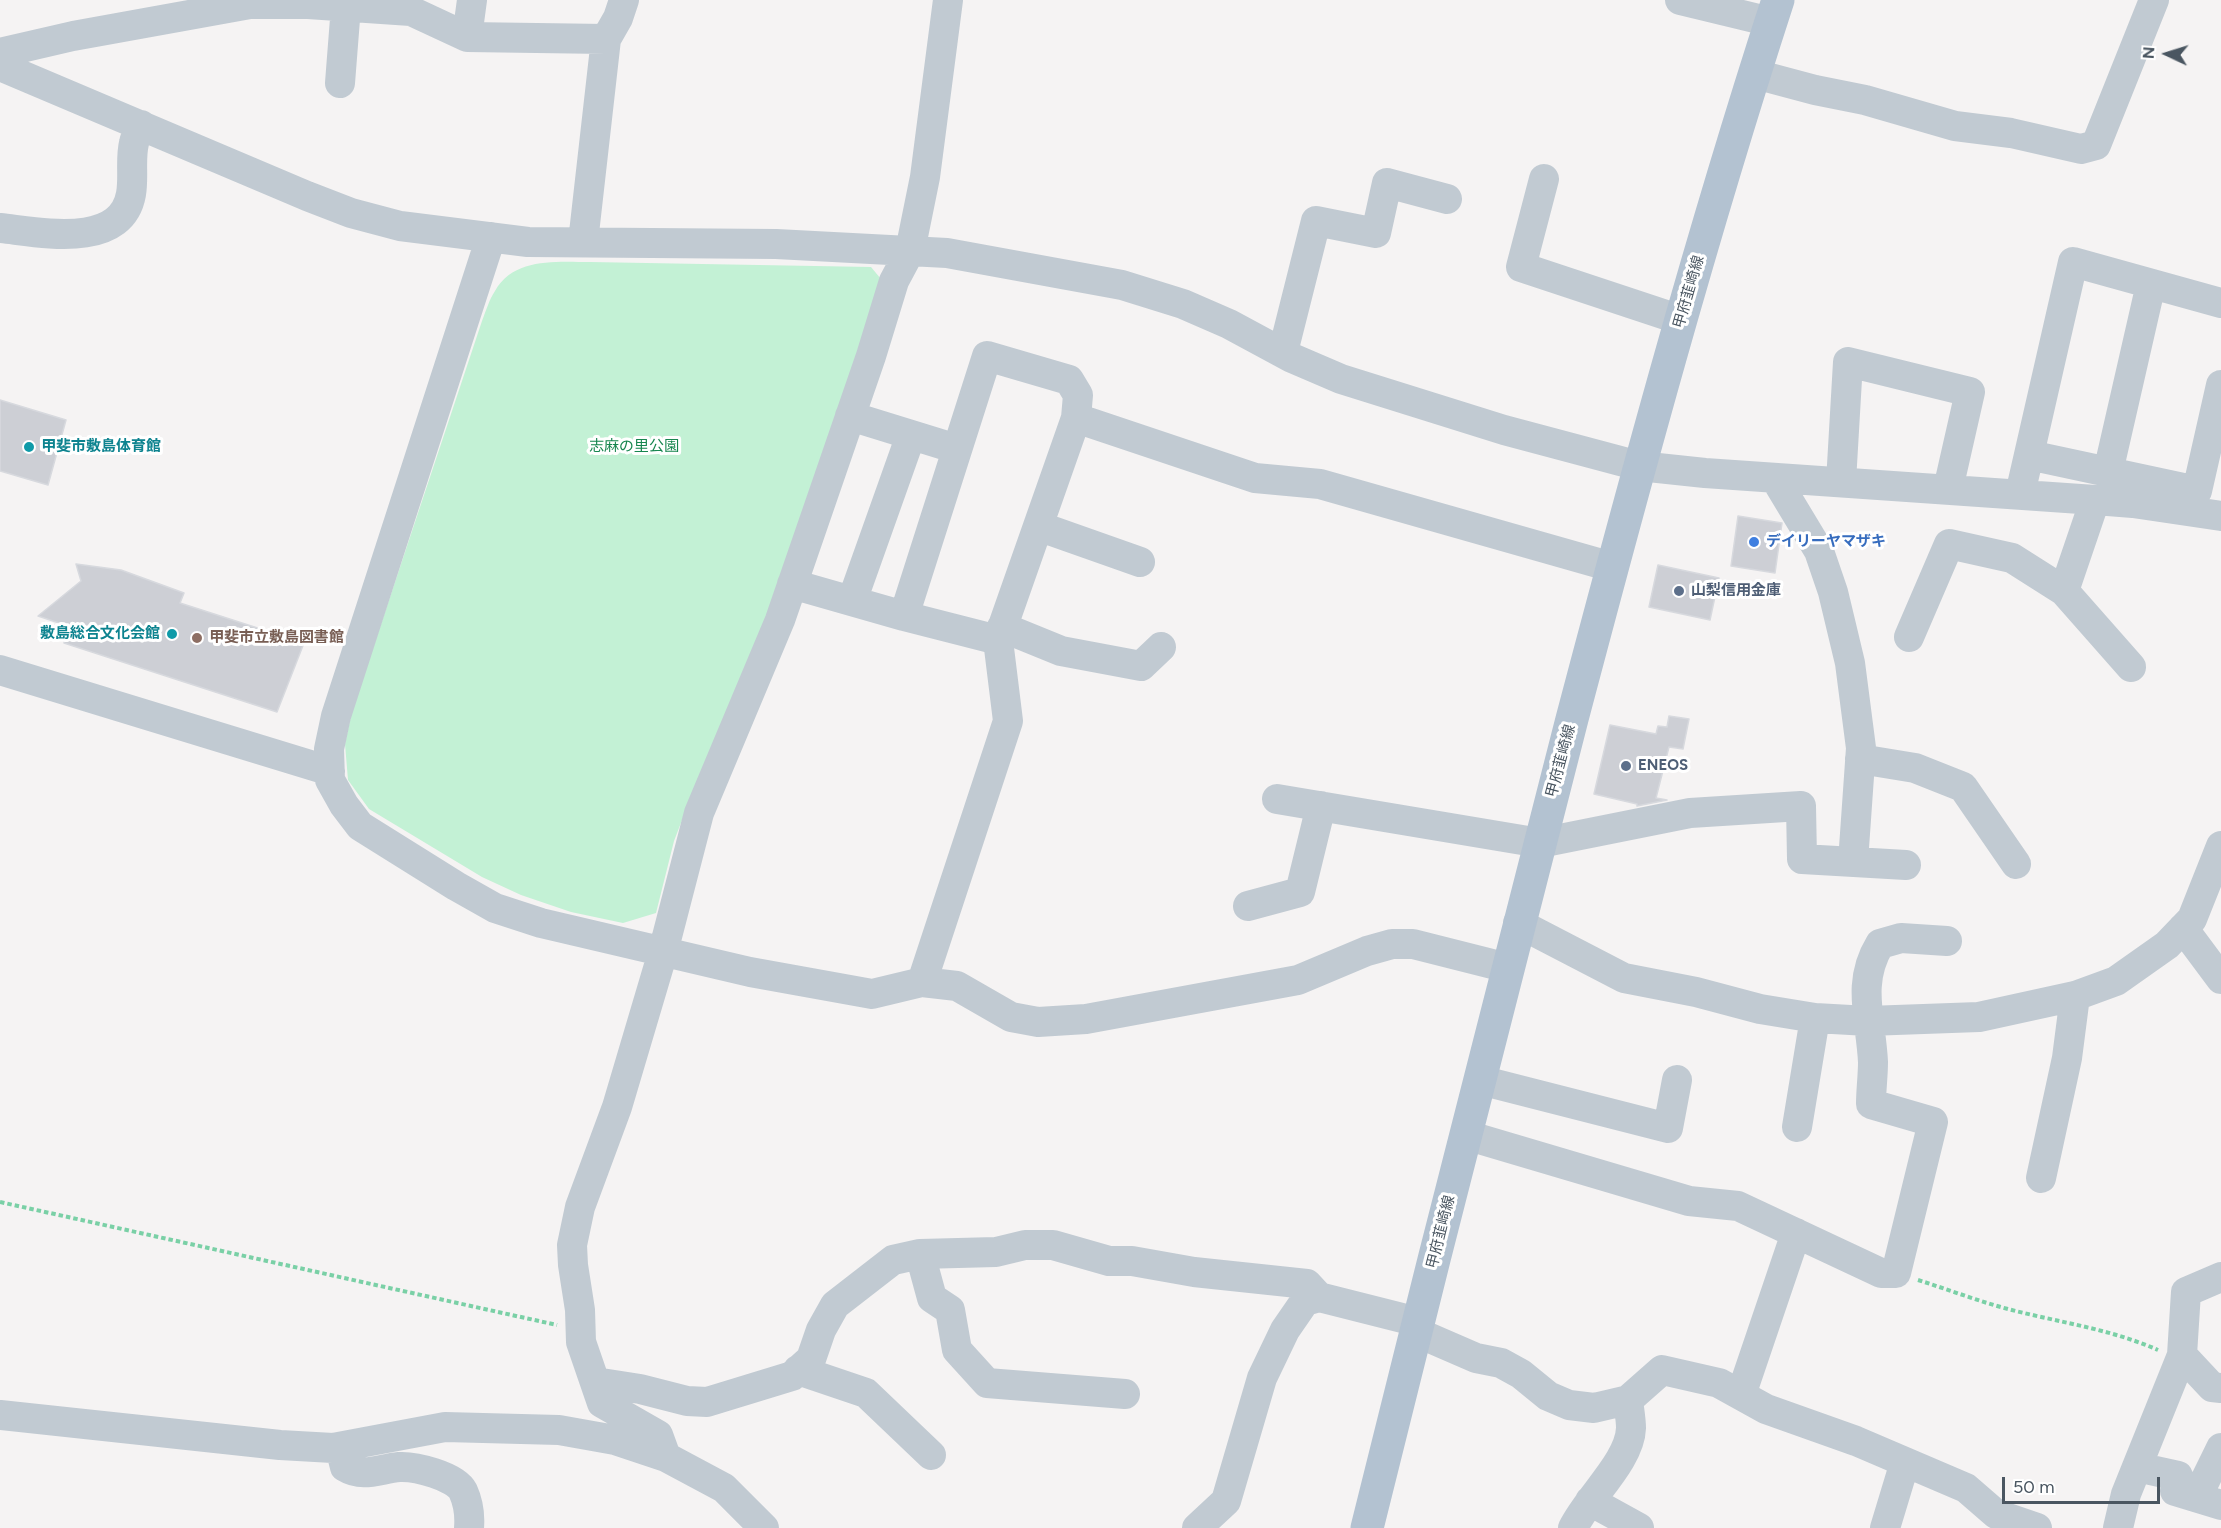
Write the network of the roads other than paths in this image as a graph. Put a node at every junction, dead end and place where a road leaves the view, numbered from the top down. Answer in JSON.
{"nodes":[{"id":1,"x":472,"y":0,"type":"edge"},
{"id":2,"x":624,"y":0,"type":"edge"},
{"id":3,"x":948,"y":0,"type":"edge"},
{"id":4,"x":1680,"y":0,"type":"edge"},
{"id":5,"x":2154,"y":0,"type":"edge"},
{"id":6,"x":265,"y":2,"type":"edge"},
{"id":7,"x":346,"y":6,"type":"junction"},
{"id":8,"x":150,"y":11,"type":"edge"},
{"id":9,"x":1775,"y":11,"type":"edge"},
{"id":10,"x":467,"y":37,"type":"junction"},
{"id":11,"x":606,"y":39,"type":"junction"},
{"id":12,"x":0,"y":54,"type":"edge"},
{"id":13,"x":0,"y":66,"type":"edge"},
{"id":14,"x":1755,"y":74,"type":"junction"},
{"id":15,"x":340,"y":83,"type":"dead end"},
{"id":16,"x":141,"y":125,"type":"junction"},
{"id":17,"x":1544,"y":179,"type":"dead end"},
{"id":18,"x":1448,"y":199,"type":"dead end"},
{"id":19,"x":0,"y":228,"type":"edge"},
{"id":20,"x":491,"y":237,"type":"junction"},
{"id":21,"x":583,"y":242,"type":"junction"},
{"id":22,"x":910,"y":251,"type":"junction"},
{"id":23,"x":2151,"y":284,"type":"junction"},
{"id":24,"x":2221,"y":303,"type":"edge"},
{"id":25,"x":1681,"y":320,"type":"junction"},
{"id":26,"x":1282,"y":352,"type":"junction"},
{"id":27,"x":2221,"y":385,"type":"edge"},
{"id":28,"x":850,"y":416,"type":"junction"},
{"id":29,"x":1076,"y":418,"type":"junction"},
{"id":30,"x":911,"y":435,"type":"junction"},
{"id":31,"x":957,"y":449,"type":"junction"},
{"id":32,"x":2029,"y":455,"type":"junction"},
{"id":33,"x":1638,"y":466,"type":"junction"},
{"id":34,"x":2108,"y":472,"type":"junction"},
{"id":35,"x":1775,"y":478,"type":"junction"},
{"id":36,"x":1841,"y":482,"type":"junction"},
{"id":37,"x":1948,"y":489,"type":"junction"},
{"id":38,"x":2020,"y":494,"type":"junction"},
{"id":39,"x":2095,"y":500,"type":"junction"},
{"id":40,"x":2221,"y":516,"type":"edge"},
{"id":41,"x":1038,"y":526,"type":"junction"},
{"id":42,"x":1140,"y":562,"type":"dead end"},
{"id":43,"x":1612,"y":567,"type":"junction"},
{"id":44,"x":792,"y":584,"type":"junction"},
{"id":45,"x":2064,"y":591,"type":"junction"},
{"id":46,"x":852,"y":601,"type":"junction"},
{"id":47,"x":904,"y":616,"type":"junction"},
{"id":48,"x":1000,"y":633,"type":"junction"},
{"id":49,"x":1909,"y":637,"type":"dead end"},
{"id":50,"x":1161,"y":647,"type":"dead end"},
{"id":51,"x":2131,"y":667,"type":"dead end"},
{"id":52,"x":0,"y":670,"type":"edge"},
{"id":53,"x":1860,"y":759,"type":"junction"},
{"id":54,"x":330,"y":771,"type":"junction"},
{"id":55,"x":1277,"y":799,"type":"dead end"},
{"id":56,"x":1322,"y":806,"type":"junction"},
{"id":57,"x":1540,"y":843,"type":"junction"},
{"id":58,"x":2221,"y":846,"type":"edge"},
{"id":59,"x":1853,"y":862,"type":"junction"},
{"id":60,"x":2016,"y":864,"type":"dead end"},
{"id":61,"x":1906,"y":865,"type":"dead end"},
{"id":62,"x":2213,"y":890,"type":"edge"},
{"id":63,"x":1248,"y":906,"type":"dead end"},
{"id":64,"x":1518,"y":923,"type":"junction"},
{"id":65,"x":2183,"y":928,"type":"junction"},
{"id":66,"x":1947,"y":941,"type":"dead end"},
{"id":67,"x":663,"y":952,"type":"junction"},
{"id":68,"x":1508,"y":968,"type":"junction"},
{"id":69,"x":2221,"y":979,"type":"edge"},
{"id":70,"x":922,"y":982,"type":"junction"},
{"id":71,"x":2075,"y":996,"type":"junction"},
{"id":72,"x":1815,"y":1018,"type":"junction"},
{"id":73,"x":1868,"y":1021,"type":"junction"},
{"id":74,"x":1480,"y":1080,"type":"junction"},
{"id":75,"x":1677,"y":1080,"type":"dead end"},
{"id":76,"x":1797,"y":1127,"type":"dead end"},
{"id":77,"x":1466,"y":1135,"type":"junction"},
{"id":78,"x":2041,"y":1178,"type":"dead end"},
{"id":79,"x":1796,"y":1233,"type":"junction"},
{"id":80,"x":920,"y":1254,"type":"junction"},
{"id":81,"x":2221,"y":1277,"type":"edge"},
{"id":82,"x":1319,"y":1297,"type":"junction"},
{"id":83,"x":1417,"y":1327,"type":"junction"},
{"id":84,"x":2182,"y":1355,"type":"junction"},
{"id":85,"x":798,"y":1371,"type":"junction"},
{"id":86,"x":595,"y":1383,"type":"junction"},
{"id":87,"x":2221,"y":1388,"type":"edge"},
{"id":88,"x":1125,"y":1394,"type":"dead end"},
{"id":89,"x":1741,"y":1395,"type":"junction"},
{"id":90,"x":1628,"y":1400,"type":"junction"},
{"id":91,"x":0,"y":1415,"type":"edge"},
{"id":92,"x":340,"y":1447,"type":"junction"},
{"id":93,"x":2221,"y":1448,"type":"edge"},
{"id":94,"x":931,"y":1455,"type":"dead end"},
{"id":95,"x":666,"y":1457,"type":"junction"},
{"id":96,"x":1905,"y":1462,"type":"junction"},
{"id":97,"x":2137,"y":1467,"type":"junction"},
{"id":98,"x":1590,"y":1501,"type":"junction"},
{"id":99,"x":2209,"y":1501,"type":"edge"},
{"id":100,"x":469,"y":1528,"type":"edge"},
{"id":101,"x":764,"y":1528,"type":"edge"},
{"id":102,"x":1197,"y":1528,"type":"edge"},
{"id":103,"x":1367,"y":1528,"type":"edge"},
{"id":104,"x":1574,"y":1528,"type":"edge"},
{"id":105,"x":1639,"y":1528,"type":"edge"},
{"id":106,"x":1885,"y":1528,"type":"edge"},
{"id":107,"x":2037,"y":1528,"type":"edge"},
{"id":108,"x":2118,"y":1528,"type":"edge"}],
"edges":[{"from":1,"to":10,"type":"street"},
{"from":2,"to":11,"type":"street"},
{"from":3,"to":22,"type":"street"},
{"from":4,"to":9,"type":"street"},
{"from":5,"to":14,"type":"street"},
{"from":6,"to":7,"type":"street"},
{"from":6,"to":8,"type":"street"},
{"from":7,"to":10,"type":"street"},
{"from":7,"to":15,"type":"street"},
{"from":8,"to":12,"type":"street"},
{"from":9,"to":14,"type":"main road","name":"甲府韮崎線"},
{"from":10,"to":11,"type":"street"},
{"from":11,"to":21,"type":"street"},
{"from":13,"to":16,"type":"street"},
{"from":14,"to":25,"type":"main road","name":"甲府韮崎線"},
{"from":16,"to":19,"type":"street"},
{"from":16,"to":20,"type":"street"},
{"from":17,"to":25,"type":"street"},
{"from":18,"to":26,"type":"street"},
{"from":20,"to":21,"type":"street"},
{"from":20,"to":54,"type":"street"},
{"from":21,"to":22,"type":"street"},
{"from":22,"to":26,"type":"street"},
{"from":22,"to":28,"type":"street"},
{"from":23,"to":24,"type":"street"},
{"from":23,"to":32,"type":"street"},
{"from":23,"to":34,"type":"street"},
{"from":25,"to":33,"type":"main road","name":"甲府韮崎線"},
{"from":26,"to":33,"type":"street"},
{"from":27,"to":34,"type":"street"},
{"from":28,"to":30,"type":"street"},
{"from":28,"to":44,"type":"street"},
{"from":29,"to":31,"type":"street"},
{"from":29,"to":41,"type":"street"},
{"from":29,"to":43,"type":"street"},
{"from":30,"to":31,"type":"street"},
{"from":30,"to":46,"type":"street"},
{"from":31,"to":47,"type":"street"},
{"from":32,"to":34,"type":"street"},
{"from":32,"to":38,"type":"street"},
{"from":33,"to":35,"type":"street"},
{"from":33,"to":43,"type":"main road","name":"甲府韮崎線"},
{"from":35,"to":36,"type":"street"},
{"from":35,"to":53,"type":"street"},
{"from":36,"to":37,"type":"street"},
{"from":36,"to":37,"type":"street"},
{"from":37,"to":38,"type":"street"},
{"from":38,"to":39,"type":"street"},
{"from":39,"to":40,"type":"street"},
{"from":39,"to":45,"type":"street"},
{"from":41,"to":42,"type":"street"},
{"from":41,"to":48,"type":"street"},
{"from":43,"to":57,"type":"main road","name":"甲府韮崎線"},
{"from":44,"to":46,"type":"street"},
{"from":44,"to":67,"type":"street"},
{"from":45,"to":49,"type":"street"},
{"from":45,"to":51,"type":"street"},
{"from":46,"to":47,"type":"street"},
{"from":47,"to":48,"type":"street"},
{"from":48,"to":50,"type":"street"},
{"from":48,"to":70,"type":"street"},
{"from":52,"to":54,"type":"street"},
{"from":53,"to":59,"type":"street"},
{"from":53,"to":60,"type":"street"},
{"from":54,"to":67,"type":"street"},
{"from":55,"to":56,"type":"street"},
{"from":56,"to":57,"type":"street"},
{"from":56,"to":63,"type":"street"},
{"from":57,"to":59,"type":"street"},
{"from":57,"to":64,"type":"main road","name":"甲府韮崎線"},
{"from":58,"to":62,"type":"street"},
{"from":59,"to":61,"type":"street"},
{"from":62,"to":65,"type":"street"},
{"from":64,"to":68,"type":"main road","name":"甲府韮崎線"},
{"from":64,"to":72,"type":"street"},
{"from":65,"to":69,"type":"street"},
{"from":65,"to":71,"type":"street"},
{"from":66,"to":73,"type":"street"},
{"from":67,"to":70,"type":"street"},
{"from":67,"to":86,"type":"street"},
{"from":68,"to":70,"type":"street"},
{"from":68,"to":74,"type":"main road","name":"甲府韮崎線"},
{"from":71,"to":73,"type":"street"},
{"from":71,"to":78,"type":"street"},
{"from":72,"to":73,"type":"street"},
{"from":72,"to":76,"type":"street"},
{"from":73,"to":79,"type":"street"},
{"from":74,"to":75,"type":"street"},
{"from":74,"to":77,"type":"main road","name":"甲府韮崎線"},
{"from":77,"to":79,"type":"street"},
{"from":77,"to":83,"type":"main road","name":"甲府韮崎線"},
{"from":79,"to":89,"type":"street"},
{"from":80,"to":82,"type":"street"},
{"from":80,"to":85,"type":"street"},
{"from":80,"to":88,"type":"street"},
{"from":81,"to":84,"type":"street"},
{"from":82,"to":83,"type":"street"},
{"from":82,"to":102,"type":"street"},
{"from":83,"to":90,"type":"street"},
{"from":83,"to":103,"type":"main road","name":"甲府韮崎線"},
{"from":84,"to":87,"type":"street"},
{"from":84,"to":97,"type":"street"},
{"from":85,"to":86,"type":"street"},
{"from":85,"to":94,"type":"street"},
{"from":86,"to":95,"type":"street"},
{"from":89,"to":90,"type":"street"},
{"from":89,"to":96,"type":"street"},
{"from":90,"to":98,"type":"street"},
{"from":91,"to":92,"type":"street"},
{"from":92,"to":95,"type":"street"},
{"from":92,"to":100,"type":"street"},
{"from":93,"to":99,"type":"street"},
{"from":95,"to":101,"type":"street"},
{"from":96,"to":106,"type":"street"},
{"from":96,"to":107,"type":"street"},
{"from":97,"to":99,"type":"street"},
{"from":97,"to":108,"type":"street"},
{"from":98,"to":104,"type":"street"},
{"from":98,"to":105,"type":"street"}]}
